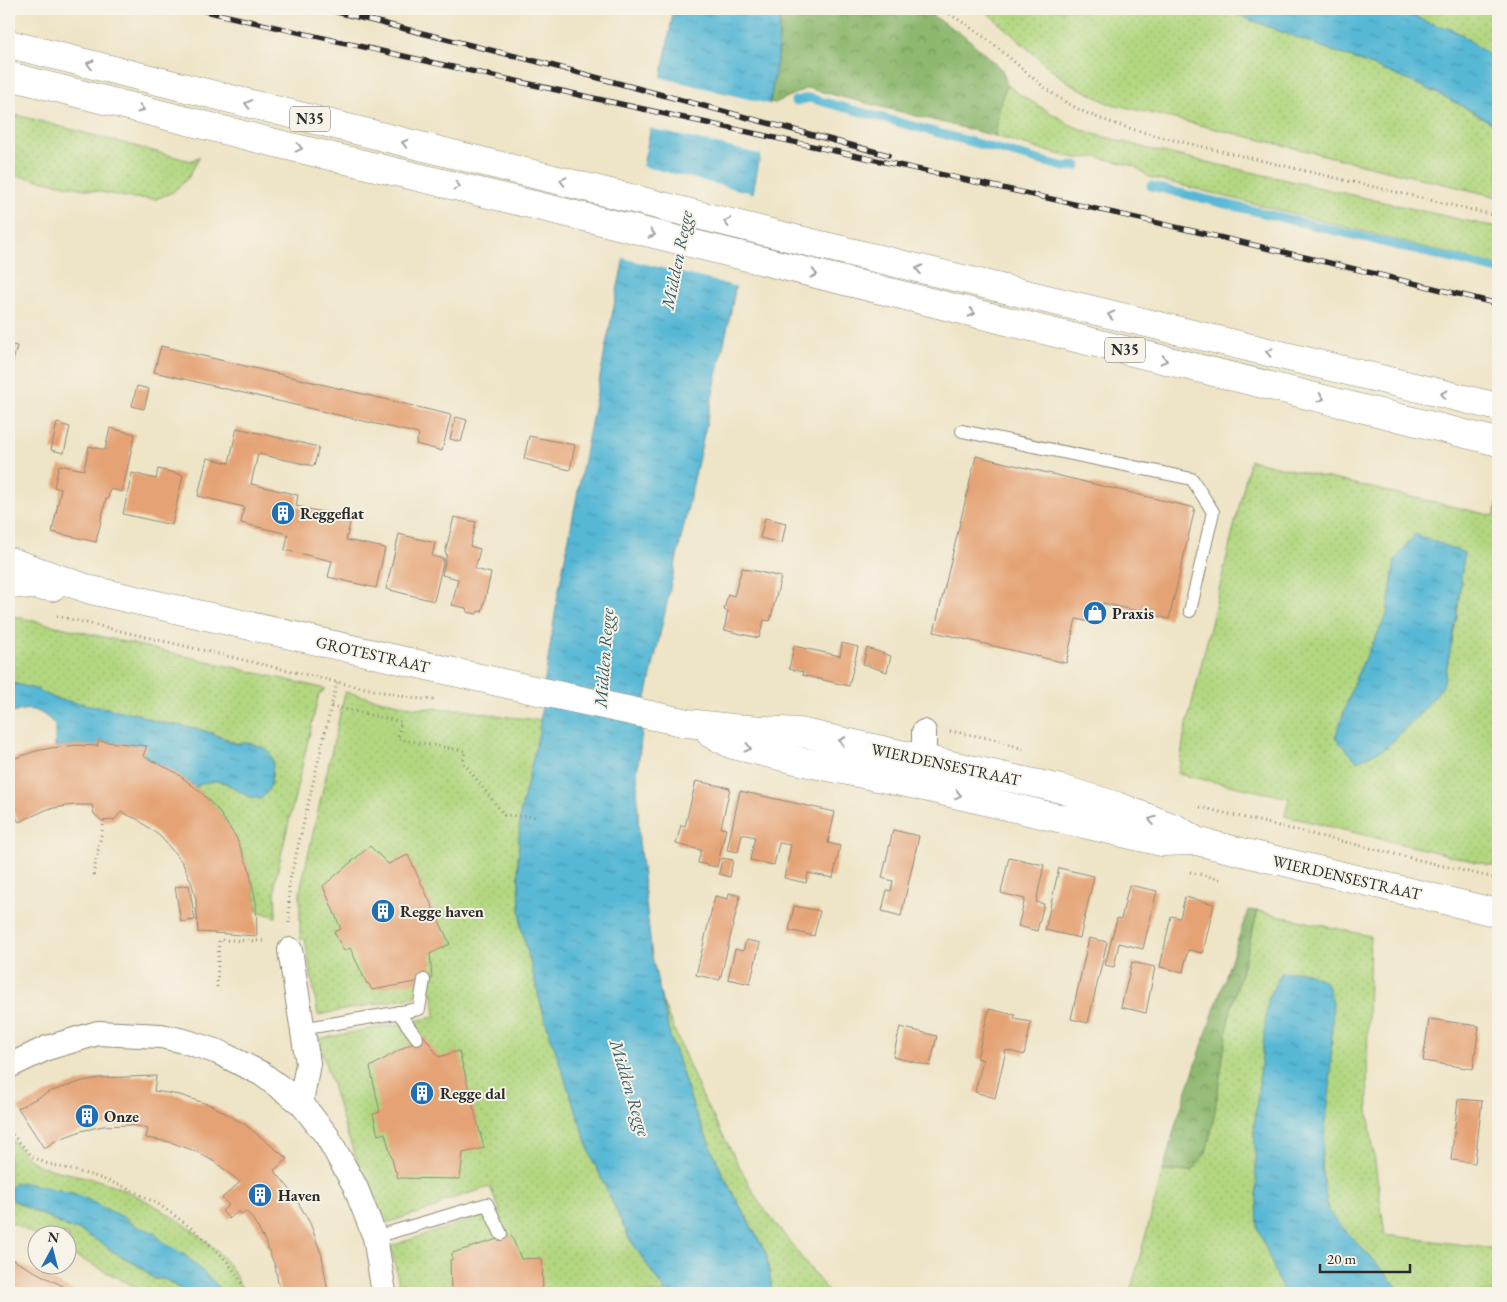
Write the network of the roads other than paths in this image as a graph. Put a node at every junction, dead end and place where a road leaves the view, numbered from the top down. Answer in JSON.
{"nodes":[{"id":1,"x":9,"y":44,"type":"edge"},
{"id":2,"x":9,"y":76,"type":"edge"},
{"id":3,"x":1495,"y":406,"type":"edge"},
{"id":4,"x":962,"y":431,"type":"dead end"},
{"id":5,"x":1491,"y":440,"type":"edge"},
{"id":6,"x":9,"y":562,"type":"edge"},
{"id":7,"x":9,"y":584,"type":"edge"},
{"id":8,"x":91,"y":590,"type":"junction"},
{"id":9,"x":1190,"y":611,"type":"dead end"},
{"id":10,"x":655,"y":716,"type":"joint"},
{"id":11,"x":687,"y":723,"type":"junction"},
{"id":12,"x":924,"y":745,"type":"junction"},
{"id":13,"x":916,"y":785,"type":"junction"},
{"id":14,"x":1196,"y":840,"type":"junction"},
{"id":15,"x":1498,"y":913,"type":"edge"},
{"id":16,"x":290,"y":946,"type":"road end"},
{"id":17,"x":424,"y":980,"type":"dead end"},
{"id":18,"x":398,"y":1012,"type":"junction"},
{"id":19,"x":301,"y":1028,"type":"junction"},
{"id":20,"x":417,"y":1038,"type":"dead end"},
{"id":21,"x":9,"y":1066,"type":"edge"},
{"id":22,"x":301,"y":1103,"type":"junction"},
{"id":23,"x":501,"y":1234,"type":"dead end"},
{"id":24,"x":375,"y":1237,"type":"junction"},
{"id":25,"x":384,"y":1293,"type":"edge"}],
"edges":[{"from":3,"to":1,"type":"main road","number":"N35","one_way":true},
{"from":2,"to":5,"type":"main road","number":"N35","one_way":true},
{"from":4,"to":9,"type":"lane"},
{"from":6,"to":8,"type":"main road","name":"GROTESTRAAT"},
{"from":7,"to":8,"type":"main road","name":"GROTESTRAAT"},
{"from":8,"to":10,"type":"main road","name":"GROTESTRAAT"},
{"from":10,"to":11,"type":"main road","name":"WIERDENSESTRAAT"},
{"from":12,"to":11,"type":"main road","name":"WIERDENSESTRAAT","one_way":true},
{"from":11,"to":13,"type":"main road","name":"WIERDENSESTRAAT","one_way":true},
{"from":12,"to":13,"type":"street"},
{"from":14,"to":12,"type":"main road","name":"WIERDENSESTRAAT","one_way":true},
{"from":13,"to":14,"type":"main road","name":"WIERDENSESTRAAT","one_way":true},
{"from":14,"to":15,"type":"main road","name":"WIERDENSESTRAAT"},
{"from":16,"to":19,"type":"street"},
{"from":17,"to":18,"type":"lane"},
{"from":18,"to":19,"type":"lane"},
{"from":18,"to":20,"type":"lane"},
{"from":19,"to":22,"type":"street"},
{"from":21,"to":22,"type":"street"},
{"from":22,"to":24,"type":"street"},
{"from":23,"to":24,"type":"lane"},
{"from":24,"to":25,"type":"street"}]}
